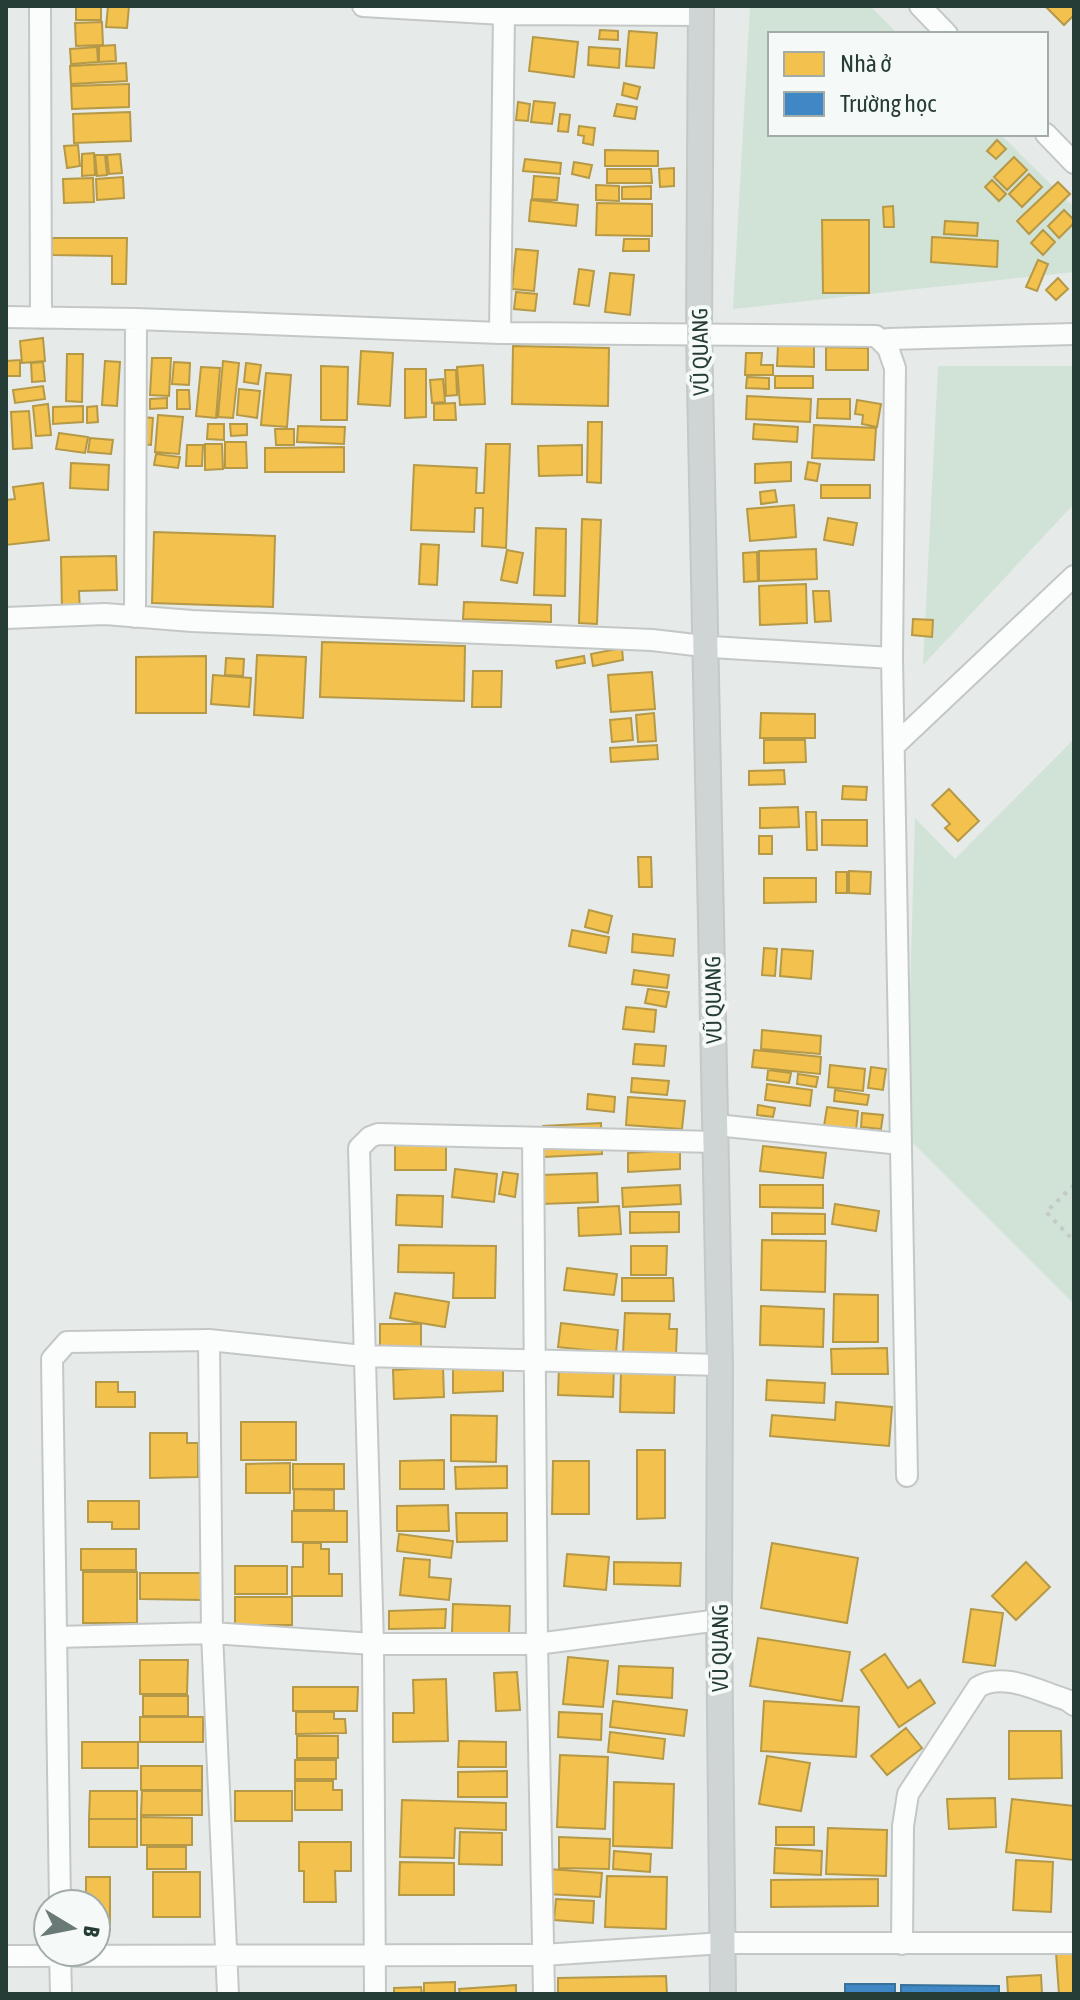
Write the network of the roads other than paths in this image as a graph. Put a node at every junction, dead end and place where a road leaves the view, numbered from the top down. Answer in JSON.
{"nodes":[{"id":1,"x":40,"y":6,"type":"edge"},
{"id":2,"x":363,"y":6,"type":"edge"},
{"id":3,"x":920,"y":6,"type":"edge"},
{"id":4,"x":701,"y":11,"type":"edge"},
{"id":5,"x":504,"y":14,"type":"junction"},
{"id":6,"x":945,"y":32,"type":"edge"},
{"id":7,"x":1048,"y":136,"type":"edge"},
{"id":8,"x":1074,"y":163,"type":"edge"},
{"id":9,"x":6,"y":317,"type":"edge"},
{"id":10,"x":41,"y":318,"type":"junction"},
{"id":11,"x":136,"y":319,"type":"junction"},
{"id":12,"x":500,"y":333,"type":"junction"},
{"id":13,"x":699,"y":333,"type":"junction"},
{"id":14,"x":1074,"y":334,"type":"edge"},
{"id":15,"x":888,"y":348,"type":"junction"},
{"id":16,"x":1074,"y":576,"type":"edge"},
{"id":17,"x":135,"y":617,"type":"junction"},
{"id":18,"x":6,"y":618,"type":"edge"},
{"id":19,"x":705,"y":646,"type":"junction"},
{"id":20,"x":892,"y":658,"type":"junction"},
{"id":21,"x":895,"y":745,"type":"junction"},
{"id":22,"x":716,"y":1134,"type":"junction"},
{"id":23,"x":533,"y":1138,"type":"junction"},
{"id":24,"x":901,"y":1144,"type":"junction"},
{"id":25,"x":209,"y":1340,"type":"junction"},
{"id":26,"x":363,"y":1356,"type":"junction"},
{"id":27,"x":535,"y":1360,"type":"junction"},
{"id":28,"x":720,"y":1365,"type":"junction"},
{"id":29,"x":907,"y":1476,"type":"dead end"},
{"id":30,"x":719,"y":1620,"type":"junction"},
{"id":31,"x":212,"y":1633,"type":"junction"},
{"id":32,"x":56,"y":1637,"type":"junction"},
{"id":33,"x":373,"y":1644,"type":"junction"},
{"id":34,"x":537,"y":1644,"type":"junction"},
{"id":35,"x":1074,"y":1705,"type":"edge"},
{"id":36,"x":60,"y":1888,"type":"edge"},
{"id":37,"x":723,"y":1943,"type":"junction"},
{"id":38,"x":1074,"y":1943,"type":"edge"},
{"id":39,"x":902,"y":1944,"type":"junction"},
{"id":40,"x":112,"y":1954,"type":"edge"},
{"id":41,"x":32,"y":1955,"type":"edge"},
{"id":42,"x":228,"y":1955,"type":"junction"},
{"id":43,"x":543,"y":1955,"type":"junction"},
{"id":44,"x":6,"y":1956,"type":"edge"},
{"id":45,"x":377,"y":1957,"type":"junction"},
{"id":46,"x":60,"y":1968,"type":"edge"},
{"id":47,"x":61,"y":1994,"type":"edge"},
{"id":48,"x":228,"y":1994,"type":"edge"},
{"id":49,"x":375,"y":1994,"type":"edge"},
{"id":50,"x":544,"y":1994,"type":"edge"},
{"id":51,"x":723,"y":1994,"type":"edge"}],
"edges":[{"from":1,"to":10,"type":"street"},
{"from":2,"to":5,"type":"street"},
{"from":3,"to":6,"type":"street"},
{"from":4,"to":5,"type":"street"},
{"from":4,"to":13,"type":"main road","name":"VŨ QUANG"},
{"from":5,"to":12,"type":"street"},
{"from":7,"to":8,"type":"street"},
{"from":9,"to":10,"type":"street"},
{"from":10,"to":11,"type":"street"},
{"from":11,"to":12,"type":"street"},
{"from":11,"to":17,"type":"street"},
{"from":12,"to":13,"type":"street"},
{"from":13,"to":15,"type":"street"},
{"from":13,"to":19,"type":"main road","name":"VŨ QUANG"},
{"from":14,"to":15,"type":"street"},
{"from":15,"to":20,"type":"street"},
{"from":16,"to":21,"type":"street"},
{"from":17,"to":18,"type":"street"},
{"from":17,"to":19,"type":"street"},
{"from":19,"to":20,"type":"street"},
{"from":19,"to":22,"type":"main road","name":"VŨ QUANG"},
{"from":20,"to":21,"type":"street"},
{"from":21,"to":24,"type":"street"},
{"from":22,"to":23,"type":"street"},
{"from":22,"to":24,"type":"street"},
{"from":22,"to":28,"type":"main road","name":"VŨ QUANG"},
{"from":23,"to":26,"type":"street"},
{"from":23,"to":27,"type":"street"},
{"from":24,"to":29,"type":"street"},
{"from":25,"to":26,"type":"street"},
{"from":25,"to":31,"type":"street"},
{"from":25,"to":32,"type":"street"},
{"from":26,"to":27,"type":"street"},
{"from":26,"to":33,"type":"street"},
{"from":27,"to":28,"type":"street"},
{"from":27,"to":34,"type":"street"},
{"from":28,"to":30,"type":"main road","name":"VŨ QUANG"},
{"from":30,"to":34,"type":"street"},
{"from":30,"to":37,"type":"main road","name":"VŨ QUANG"},
{"from":31,"to":32,"type":"street"},
{"from":31,"to":33,"type":"street"},
{"from":31,"to":42,"type":"street"},
{"from":32,"to":36,"type":"street"},
{"from":33,"to":34,"type":"street"},
{"from":33,"to":45,"type":"street"},
{"from":34,"to":43,"type":"street"},
{"from":35,"to":39,"type":"street"},
{"from":37,"to":39,"type":"street"},
{"from":37,"to":43,"type":"street"},
{"from":37,"to":51,"type":"main road","name":"VŨ QUANG"},
{"from":38,"to":39,"type":"street"},
{"from":40,"to":42,"type":"street"},
{"from":41,"to":44,"type":"street"},
{"from":42,"to":45,"type":"street"},
{"from":42,"to":48,"type":"street"},
{"from":43,"to":45,"type":"street"},
{"from":43,"to":50,"type":"street"},
{"from":45,"to":49,"type":"street"},
{"from":46,"to":47,"type":"street"}]}
